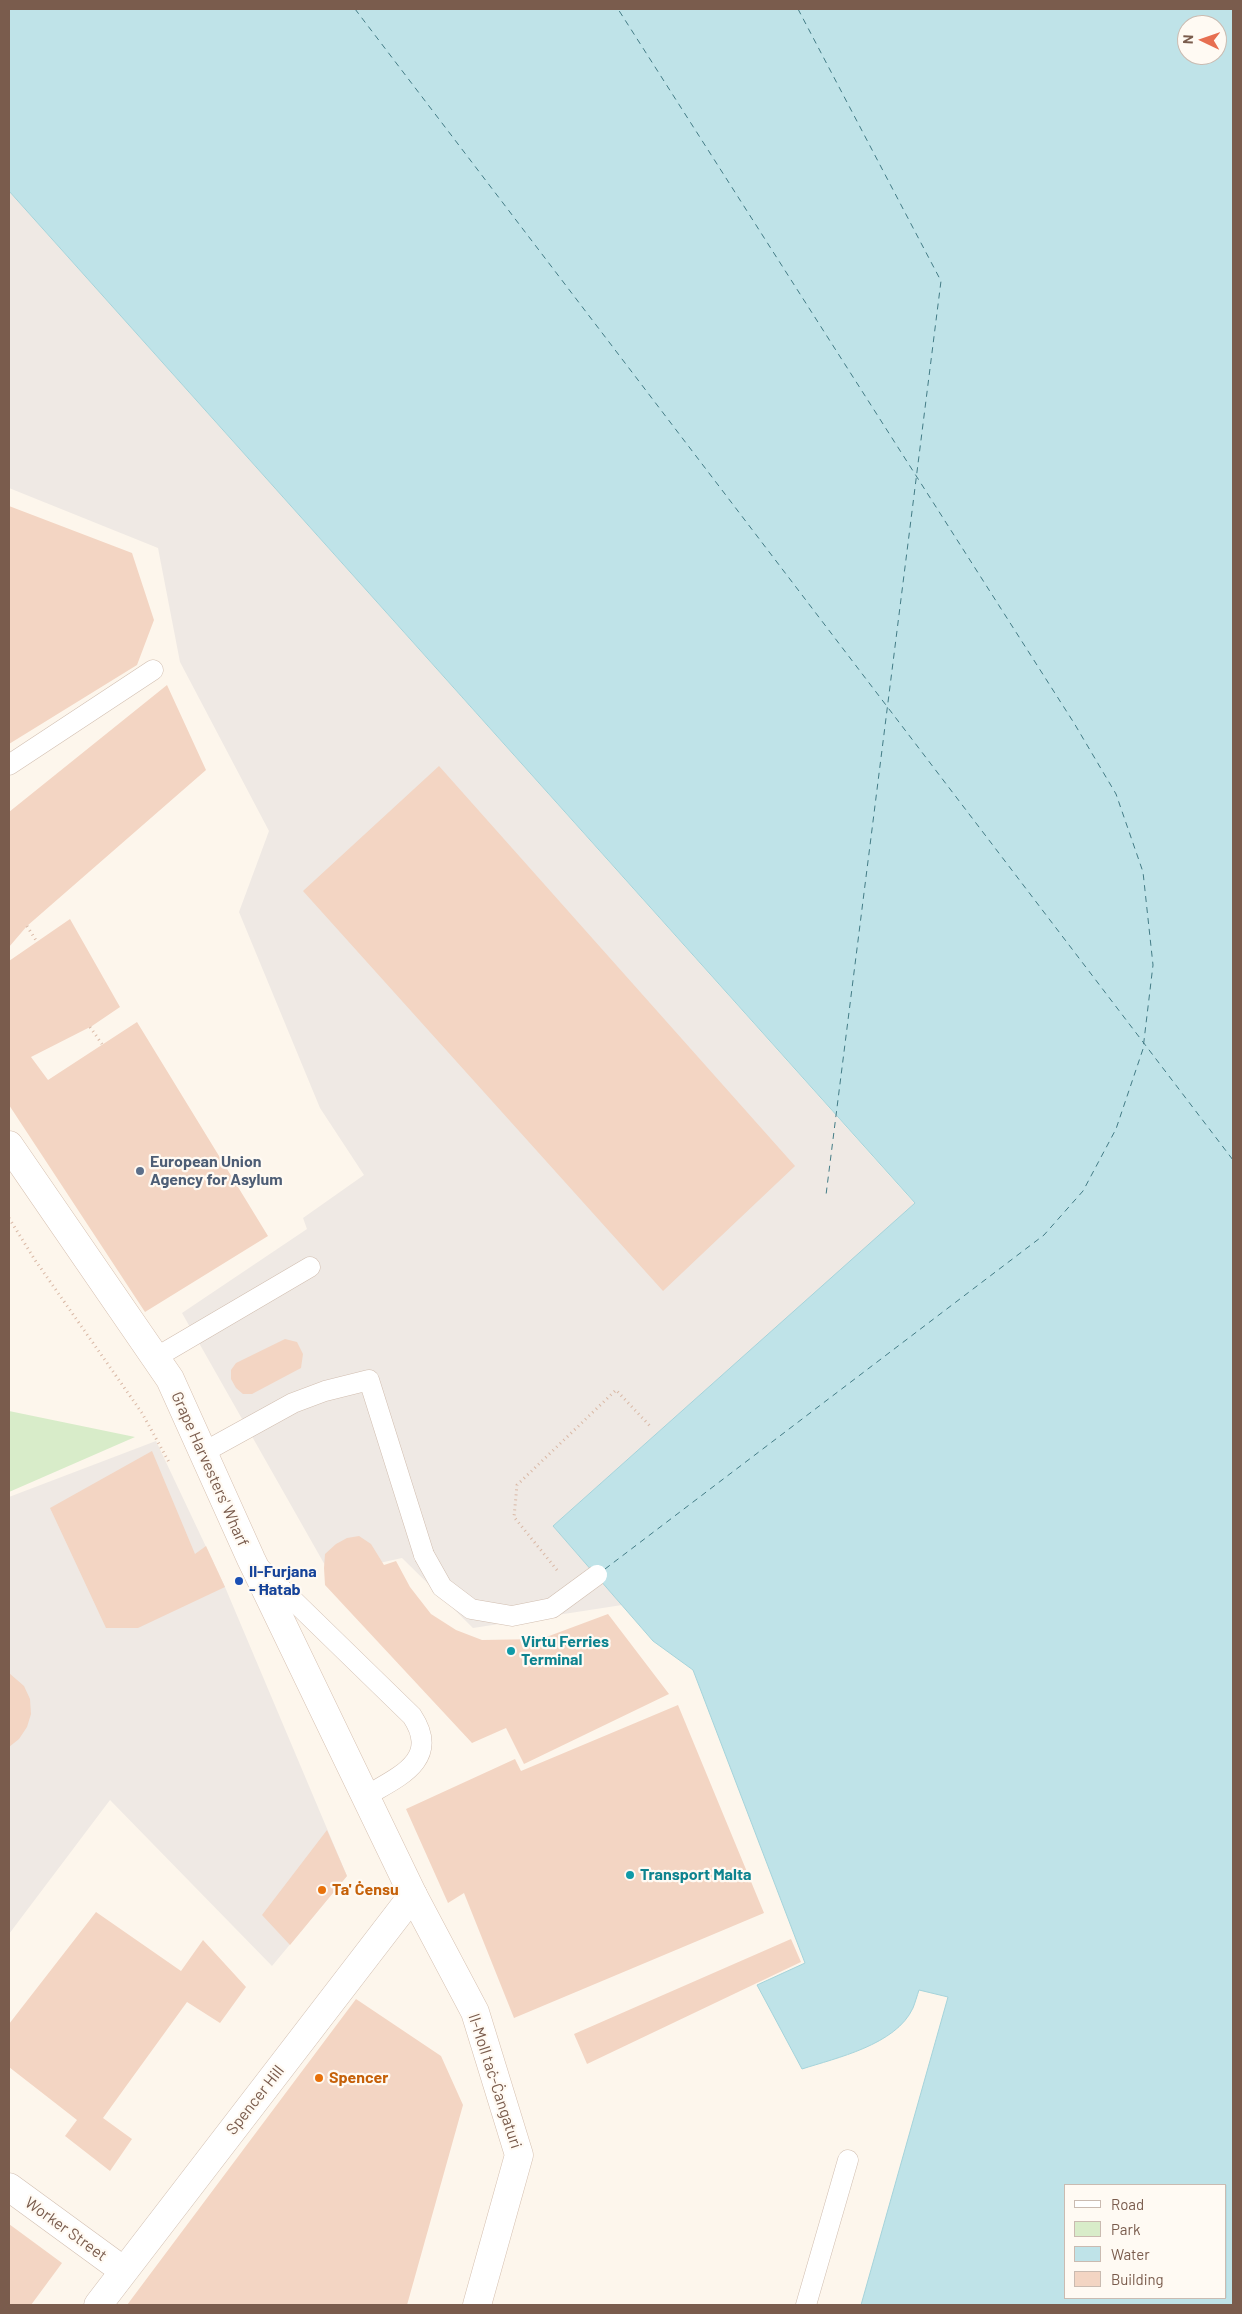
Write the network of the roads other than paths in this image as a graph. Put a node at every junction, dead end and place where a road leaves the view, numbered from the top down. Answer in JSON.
{"nodes":[{"id":1,"x":153,"y":670,"type":"dead end"},
{"id":2,"x":9,"y":765,"type":"edge"},
{"id":3,"x":9,"y":1145,"type":"edge"},
{"id":4,"x":310,"y":1267,"type":"dead end"},
{"id":5,"x":155,"y":1358,"type":"junction"},
{"id":6,"x":204,"y":1452,"type":"junction"},
{"id":7,"x":251,"y":1559,"type":"junction"},
{"id":8,"x":596,"y":1575,"type":"dead end"},
{"id":9,"x":366,"y":1796,"type":"junction"},
{"id":10,"x":413,"y":1895,"type":"junction"},
{"id":11,"x":848,"y":2160,"type":"dead end"},
{"id":12,"x":9,"y":2187,"type":"edge"},
{"id":13,"x":124,"y":2271,"type":"junction"},
{"id":14,"x":98,"y":2305,"type":"edge"},
{"id":15,"x":477,"y":2305,"type":"edge"},
{"id":16,"x":806,"y":2305,"type":"edge"}],
"edges":[{"from":1,"to":2,"type":"lane"},
{"from":3,"to":5,"type":"street","name":"Grape Harvesters' Wharf"},
{"from":4,"to":5,"type":"lane"},
{"from":5,"to":6,"type":"street","name":"Grape Harvesters' Wharf"},
{"from":6,"to":7,"type":"street","name":"Grape Harvesters' Wharf"},
{"from":6,"to":8,"type":"lane","bridge":true},
{"from":7,"to":9,"type":"street","name":"Grape Harvesters' Wharf"},
{"from":7,"to":9,"type":"lane"},
{"from":9,"to":10,"type":"street","name":"Grape Harvesters' Wharf"},
{"from":10,"to":13,"type":"street","name":"Spencer Hill"},
{"from":10,"to":15,"type":"street","name":"Il-Moll taċ-Ċangaturi"},
{"from":11,"to":16,"type":"lane"},
{"from":12,"to":13,"type":"street","name":"Worker Street"},
{"from":13,"to":14,"type":"street","name":"Spencer Hill"}]}
